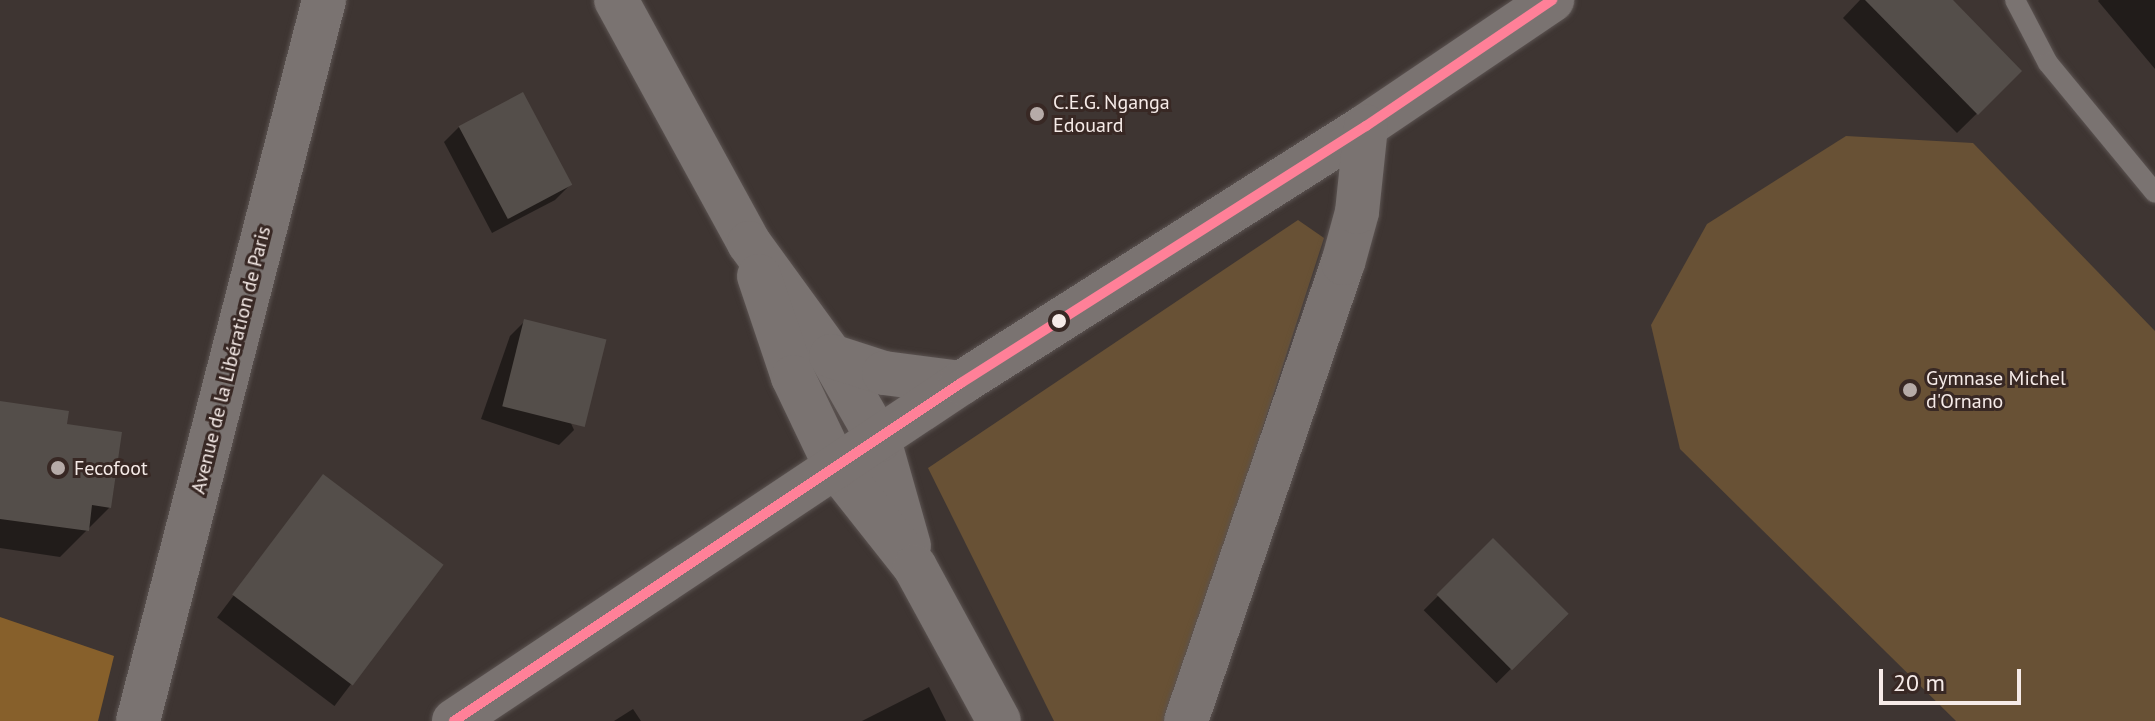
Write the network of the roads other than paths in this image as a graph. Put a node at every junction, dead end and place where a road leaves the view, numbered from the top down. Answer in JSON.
{"nodes":[{"id":1,"x":324,"y":0,"type":"edge"},
{"id":2,"x":616,"y":0,"type":"edge"},
{"id":3,"x":1552,"y":0,"type":"edge"},
{"id":4,"x":2015,"y":0,"type":"edge"},
{"id":5,"x":1366,"y":126,"type":"junction"},
{"id":6,"x":2155,"y":193,"type":"edge"},
{"id":7,"x":749,"y":243,"type":"junction"},
{"id":8,"x":831,"y":356,"type":"junction"},
{"id":9,"x":961,"y":383,"type":"junction"},
{"id":10,"x":879,"y":440,"type":"junction"},
{"id":11,"x":836,"y":467,"type":"junction"},
{"id":12,"x":915,"y":567,"type":"junction"},
{"id":13,"x":138,"y":721,"type":"edge"},
{"id":14,"x":454,"y":721,"type":"edge"},
{"id":15,"x":999,"y":721,"type":"edge"},
{"id":16,"x":1186,"y":721,"type":"edge"}],
"edges":[{"from":1,"to":13,"type":"main road","name":"Avenue de la Libération de Paris"},
{"from":2,"to":7,"type":"main road"},
{"from":3,"to":5,"type":"main road"},
{"from":4,"to":6,"type":"lane"},
{"from":5,"to":9,"type":"main road"},
{"from":5,"to":16,"type":"main road"},
{"from":7,"to":8,"type":"main road"},
{"from":7,"to":11,"type":"main road"},
{"from":8,"to":9,"type":"main road"},
{"from":8,"to":10,"type":"main road"},
{"from":9,"to":10,"type":"main road"},
{"from":10,"to":11,"type":"main road"},
{"from":10,"to":12,"type":"main road"},
{"from":11,"to":12,"type":"main road"},
{"from":11,"to":14,"type":"main road"},
{"from":12,"to":15,"type":"main road"}]}
